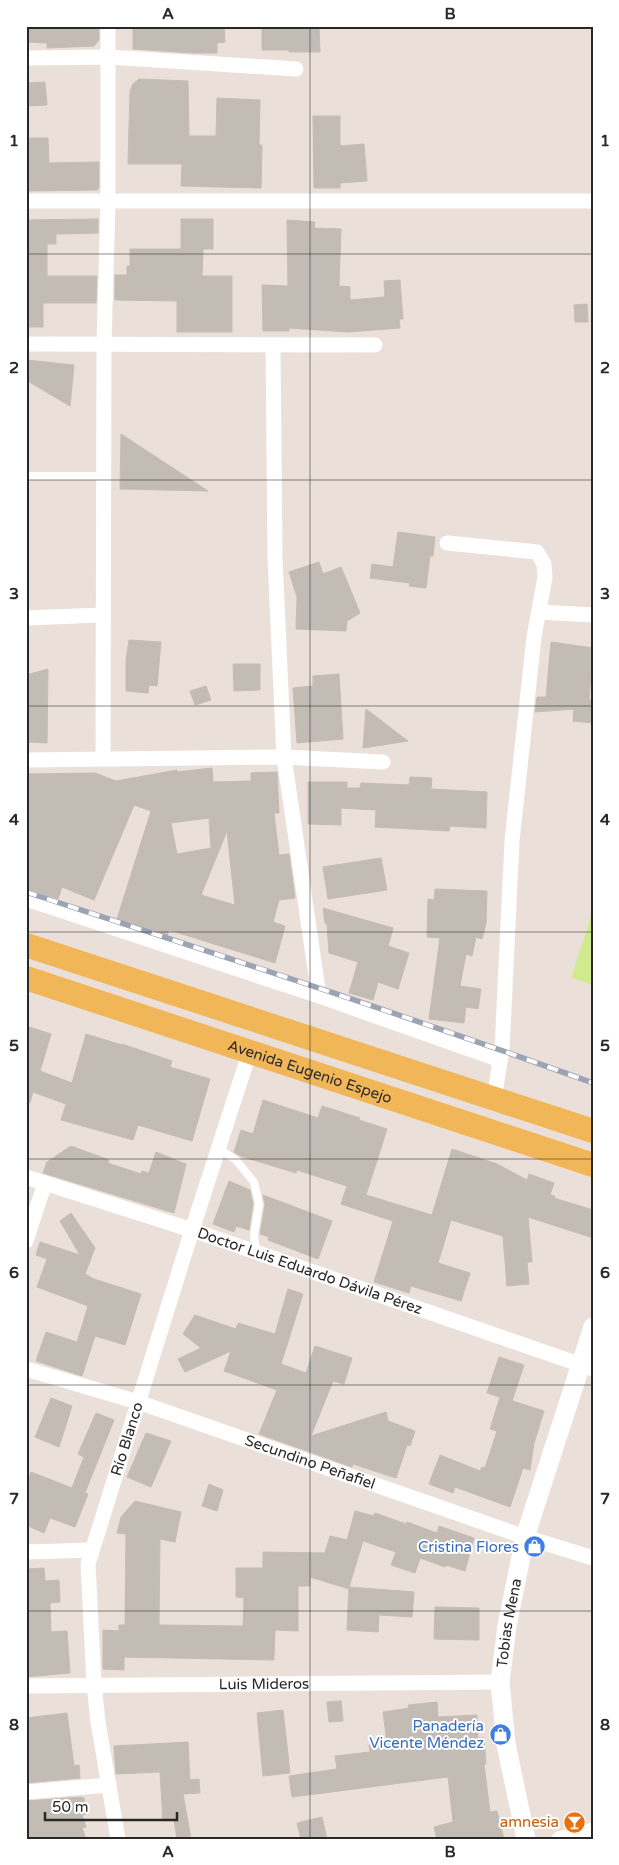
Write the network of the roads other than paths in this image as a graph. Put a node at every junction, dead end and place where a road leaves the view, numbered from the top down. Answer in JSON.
{"nodes":[{"id":1,"x":108,"y":26,"type":"edge"},
{"id":2,"x":108,"y":57,"type":"junction"},
{"id":3,"x":26,"y":58,"type":"edge"},
{"id":4,"x":296,"y":68,"type":"dead end"},
{"id":5,"x":26,"y":201,"type":"edge"},
{"id":6,"x":593,"y":201,"type":"edge"},
{"id":7,"x":108,"y":202,"type":"junction"},
{"id":8,"x":26,"y":344,"type":"edge"},
{"id":9,"x":104,"y":344,"type":"junction"},
{"id":10,"x":273,"y":345,"type":"junction"},
{"id":11,"x":375,"y":345,"type":"dead end"},
{"id":12,"x":26,"y":476,"type":"edge"},
{"id":13,"x":103,"y":476,"type":"junction"},
{"id":14,"x":447,"y":543,"type":"dead end"},
{"id":15,"x":539,"y":612,"type":"junction"},
{"id":16,"x":102,"y":615,"type":"junction"},
{"id":17,"x":593,"y":615,"type":"edge"},
{"id":18,"x":26,"y":618,"type":"edge"},
{"id":19,"x":284,"y":757,"type":"junction"},
{"id":20,"x":103,"y":758,"type":"junction"},
{"id":21,"x":26,"y":760,"type":"edge"},
{"id":22,"x":383,"y":762,"type":"dead end"},
{"id":23,"x":26,"y":899,"type":"edge"},
{"id":24,"x":26,"y":945,"type":"edge"},
{"id":25,"x":26,"y":978,"type":"edge"},
{"id":26,"x":319,"y":996,"type":"junction"},
{"id":27,"x":250,"y":1051,"type":"junction"},
{"id":28,"x":500,"y":1060,"type":"junction"},
{"id":29,"x":494,"y":1098,"type":"junction"},
{"id":30,"x":593,"y":1131,"type":"edge"},
{"id":31,"x":219,"y":1148,"type":"junction"},
{"id":32,"x":593,"y":1164,"type":"edge"},
{"id":33,"x":26,"y":1177,"type":"edge"},
{"id":34,"x":45,"y":1183,"type":"junction"},
{"id":35,"x":192,"y":1230,"type":"junction"},
{"id":36,"x":26,"y":1241,"type":"edge"},
{"id":37,"x":256,"y":1253,"type":"junction"},
{"id":38,"x":593,"y":1327,"type":"edge"},
{"id":39,"x":586,"y":1367,"type":"edge"},
{"id":40,"x":26,"y":1369,"type":"edge"},
{"id":41,"x":138,"y":1402,"type":"junction"},
{"id":42,"x":525,"y":1537,"type":"junction"},
{"id":43,"x":92,"y":1550,"type":"junction"},
{"id":44,"x":26,"y":1552,"type":"edge"},
{"id":45,"x":593,"y":1558,"type":"edge"},
{"id":46,"x":500,"y":1682,"type":"junction"},
{"id":47,"x":94,"y":1684,"type":"junction"},
{"id":48,"x":26,"y":1686,"type":"edge"},
{"id":49,"x":109,"y":1785,"type":"junction"},
{"id":50,"x":26,"y":1792,"type":"edge"},
{"id":51,"x":593,"y":1830,"type":"edge"},
{"id":52,"x":118,"y":1839,"type":"edge"},
{"id":53,"x":526,"y":1839,"type":"edge"},
{"id":54,"x":559,"y":1839,"type":"edge"}],
"edges":[{"from":1,"to":2,"type":"street"},
{"from":2,"to":3,"type":"street"},
{"from":2,"to":4,"type":"street"},
{"from":2,"to":7,"type":"street"},
{"from":5,"to":7,"type":"street"},
{"from":6,"to":7,"type":"street"},
{"from":7,"to":9,"type":"street"},
{"from":8,"to":9,"type":"street"},
{"from":9,"to":10,"type":"street"},
{"from":9,"to":13,"type":"street"},
{"from":10,"to":11,"type":"street"},
{"from":10,"to":19,"type":"street"},
{"from":12,"to":13,"type":"lane"},
{"from":13,"to":16,"type":"street"},
{"from":14,"to":15,"type":"street"},
{"from":15,"to":17,"type":"street"},
{"from":15,"to":28,"type":"street"},
{"from":16,"to":18,"type":"street"},
{"from":16,"to":20,"type":"street"},
{"from":19,"to":20,"type":"street"},
{"from":19,"to":22,"type":"street"},
{"from":19,"to":26,"type":"street"},
{"from":20,"to":21,"type":"street"},
{"from":23,"to":26,"type":"street"},
{"from":24,"to":29,"type":"main road","name":"Avenida Eugenio Espejo"},
{"from":25,"to":27,"type":"main road","name":"Avenida Eugenio Espejo"},
{"from":26,"to":28,"type":"street"},
{"from":27,"to":31,"type":"street","name":"Río Blanco"},
{"from":27,"to":32,"type":"main road","name":"Avenida Eugenio Espejo"},
{"from":28,"to":29,"type":"street"},
{"from":29,"to":30,"type":"main road","name":"Avenida Eugenio Espejo"},
{"from":31,"to":35,"type":"street","name":"Río Blanco"},
{"from":31,"to":37,"type":"lane"},
{"from":33,"to":34,"type":"street","name":"Doctor Luis Eduardo Dávila Pérez"},
{"from":34,"to":35,"type":"street","name":"Doctor Luis Eduardo Dávila Pérez"},
{"from":34,"to":36,"type":"street"},
{"from":35,"to":37,"type":"street","name":"Doctor Luis Eduardo Dávila Pérez"},
{"from":35,"to":41,"type":"street","name":"Río Blanco"},
{"from":37,"to":39,"type":"street","name":"Doctor Luis Eduardo Dávila Pérez"},
{"from":38,"to":39,"type":"street","name":"Tobias Mena"},
{"from":39,"to":42,"type":"street","name":"Tobias Mena"},
{"from":40,"to":41,"type":"street","name":"Secundino Peñafiel"},
{"from":41,"to":42,"type":"street","name":"Secundino Peñafiel"},
{"from":41,"to":43,"type":"street","name":"Río Blanco"},
{"from":42,"to":45,"type":"street","name":"Secundino Peñafiel"},
{"from":42,"to":46,"type":"street","name":"Tobias Mena"},
{"from":43,"to":44,"type":"street"},
{"from":43,"to":47,"type":"street","name":"Río Blanco"},
{"from":46,"to":47,"type":"street","name":"Luis Mideros"},
{"from":46,"to":53,"type":"street","name":"Tobias Mena"},
{"from":47,"to":48,"type":"street","name":"Luis Mideros"},
{"from":47,"to":49,"type":"street","name":"Río Blanco"},
{"from":49,"to":50,"type":"street"},
{"from":49,"to":52,"type":"street","name":"Río Blanco"},
{"from":51,"to":54,"type":"street"}]}
